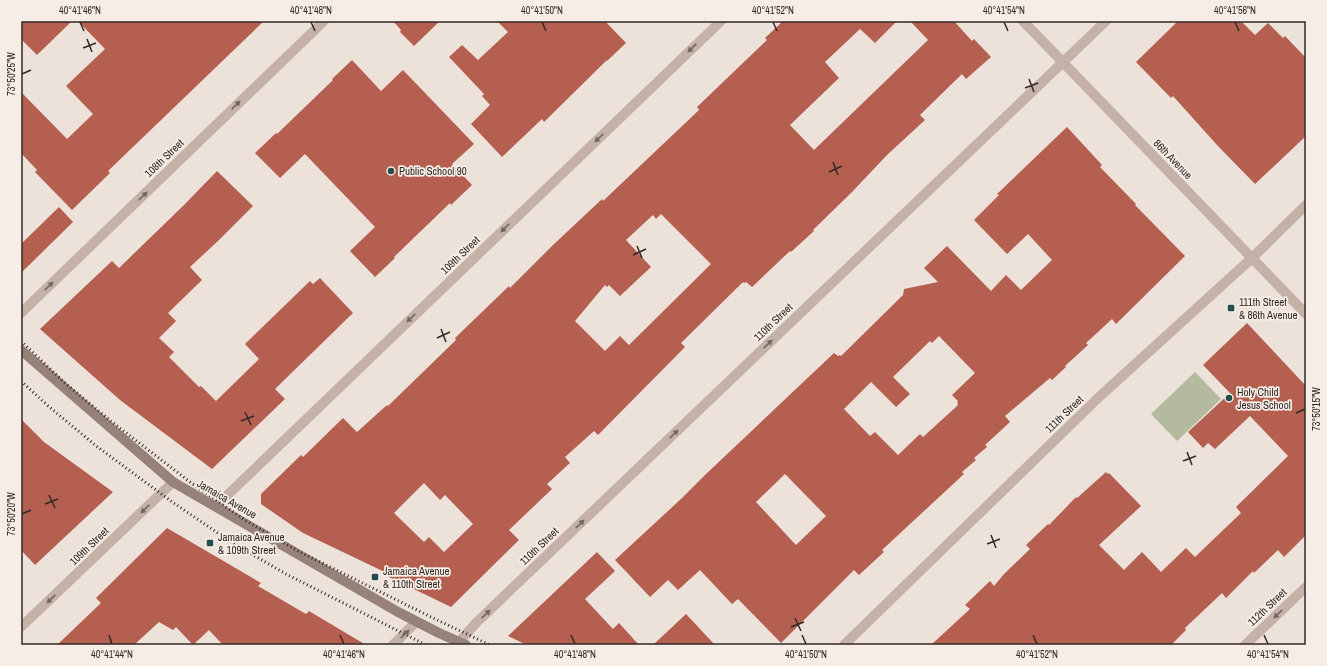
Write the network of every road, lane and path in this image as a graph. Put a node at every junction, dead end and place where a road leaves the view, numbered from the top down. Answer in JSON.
{"nodes":[{"id":1,"x":324,"y":21,"type":"edge"},
{"id":2,"x":721,"y":21,"type":"edge"},
{"id":3,"x":1023,"y":21,"type":"edge"},
{"id":4,"x":1106,"y":21,"type":"edge"},
{"id":5,"x":1063,"y":62,"type":"junction"},
{"id":6,"x":1306,"y":205,"type":"edge"},
{"id":7,"x":1252,"y":258,"type":"junction"},
{"id":8,"x":21,"y":313,"type":"edge"},
{"id":9,"x":1306,"y":314,"type":"edge"},
{"id":10,"x":21,"y":350,"type":"edge"},
{"id":11,"x":173,"y":482,"type":"junction"},
{"id":12,"x":216,"y":506,"type":"junction"},
{"id":13,"x":1306,"y":587,"type":"edge"},
{"id":14,"x":416,"y":622,"type":"junction"},
{"id":15,"x":21,"y":627,"type":"edge"},
{"id":16,"x":462,"y":643,"type":"edge"},
{"id":17,"x":393,"y":645,"type":"edge"},
{"id":18,"x":844,"y":645,"type":"edge"},
{"id":19,"x":1246,"y":645,"type":"edge"}],
"edges":[{"from":8,"to":1,"type":"street","name":"108th Street","one_way":true},
{"from":2,"to":12,"type":"street","name":"109th Street","one_way":true},
{"from":3,"to":5,"type":"street","name":"86th Avenue"},
{"from":4,"to":5,"type":"street","name":"110th Street"},
{"from":5,"to":7,"type":"street","name":"86th Avenue"},
{"from":16,"to":5,"type":"street","name":"110th Street","one_way":true},
{"from":6,"to":7,"type":"street","name":"111th Street"},
{"from":7,"to":9,"type":"street","name":"86th Avenue"},
{"from":7,"to":18,"type":"street","name":"111th Street"},
{"from":10,"to":11,"type":"main road","name":"Jamaica Avenue"},
{"from":11,"to":12,"type":"main road","name":"Jamaica Avenue"},
{"from":11,"to":15,"type":"street","name":"109th Street","one_way":true},
{"from":12,"to":14,"type":"main road","name":"Jamaica Avenue"},
{"from":13,"to":19,"type":"street","name":"112th Street","one_way":true},
{"from":14,"to":16,"type":"main road","name":"Jamaica Avenue"},
{"from":17,"to":14,"type":"street","one_way":true}]}
